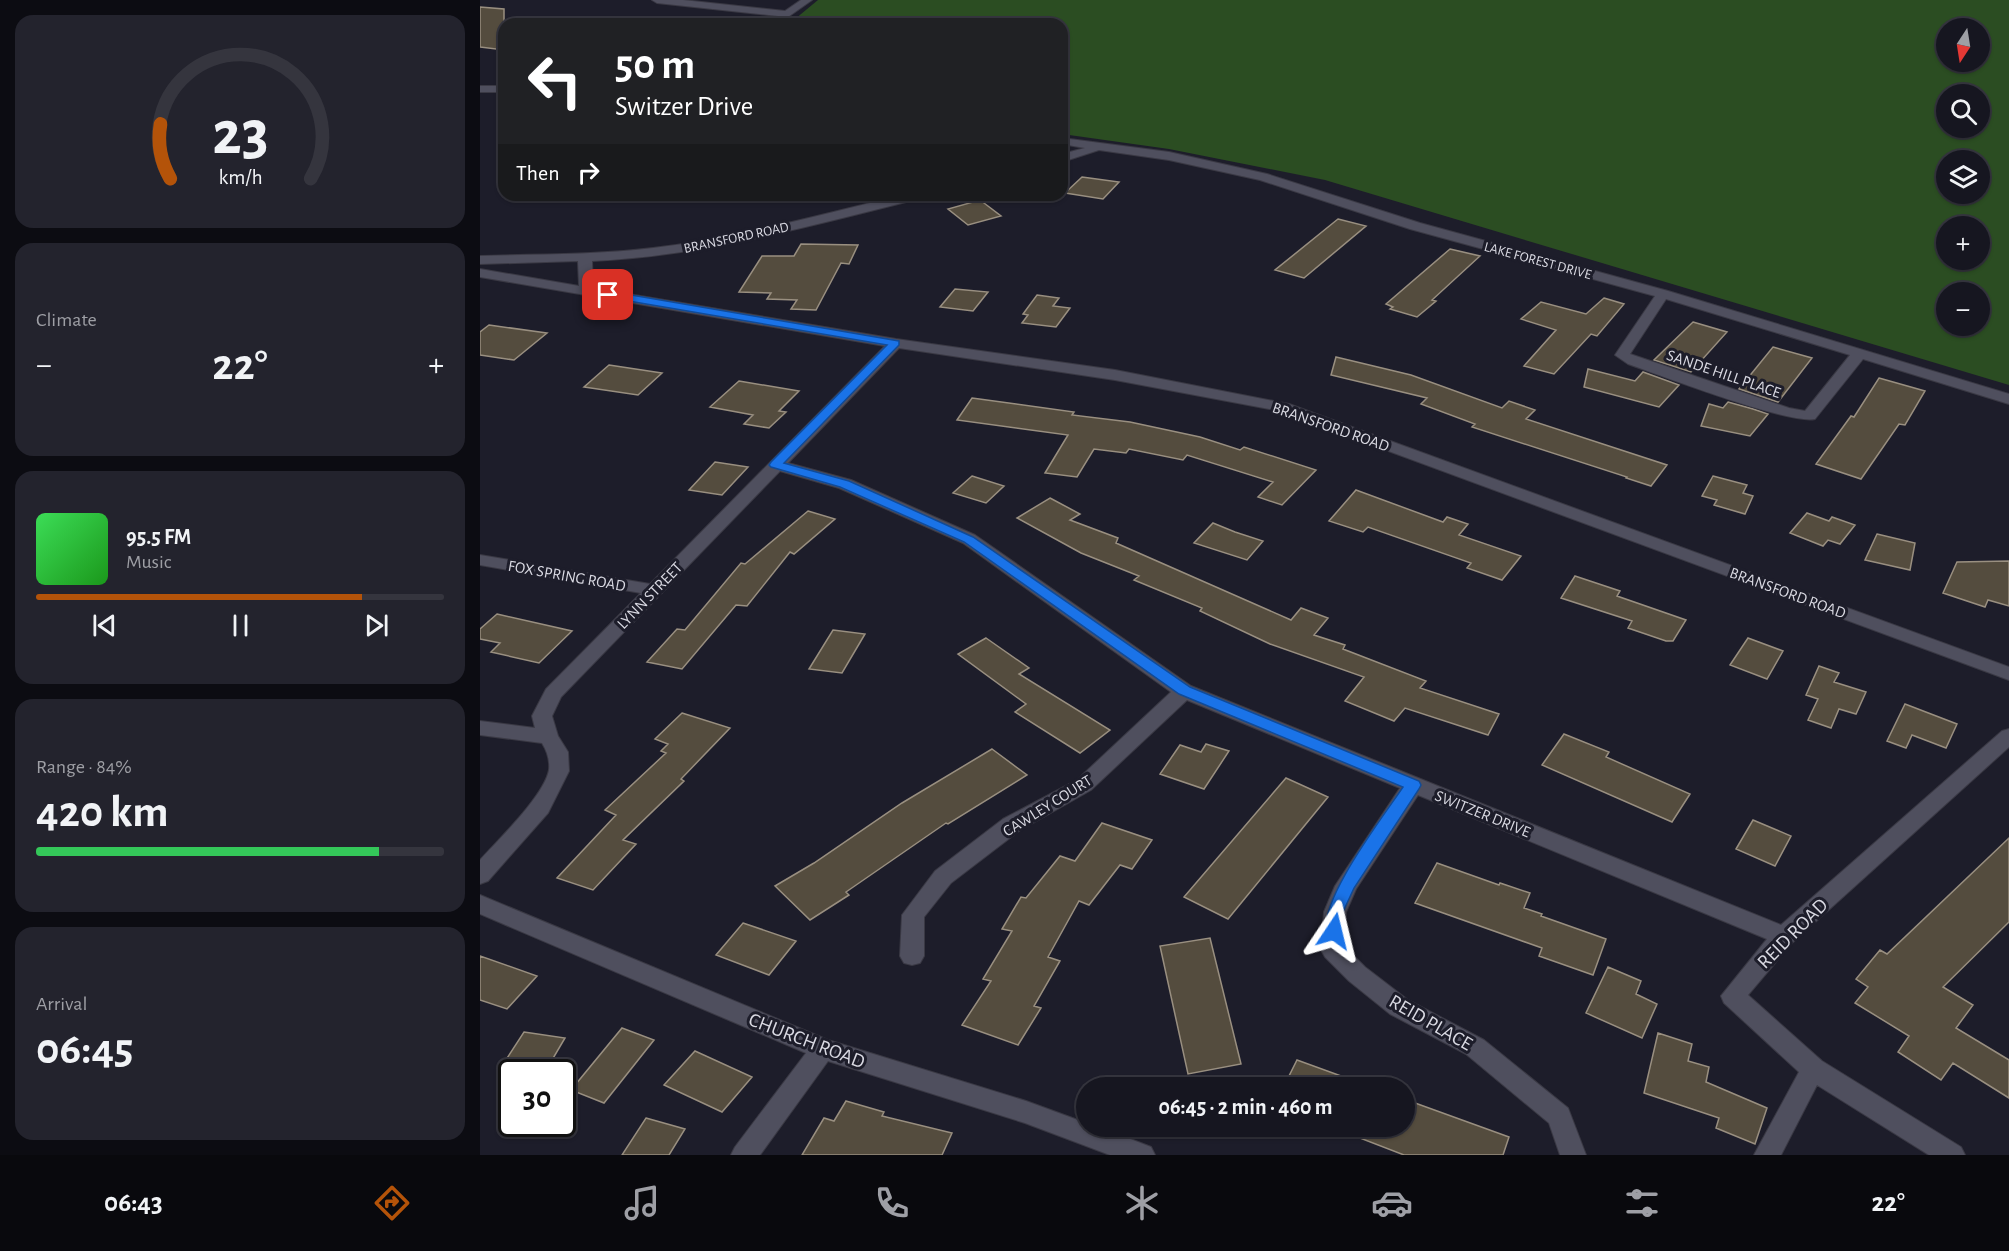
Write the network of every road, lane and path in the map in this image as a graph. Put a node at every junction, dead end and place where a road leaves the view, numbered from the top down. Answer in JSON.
{"nodes":[{"id":1,"x":657,"y":0,"type":"edge"},
{"id":2,"x":777,"y":1,"type":"edge"},
{"id":3,"x":803,"y":2,"type":"edge"},
{"id":4,"x":758,"y":11,"type":"junction"},
{"id":5,"x":785,"y":14,"type":"junction"},
{"id":6,"x":750,"y":18,"type":"edge"},
{"id":7,"x":781,"y":18,"type":"edge"},
{"id":8,"x":480,"y":89,"type":"edge"},
{"id":9,"x":498,"y":89,"type":"edge"},
{"id":10,"x":1068,"y":142,"type":"edge"},
{"id":11,"x":1102,"y":146,"type":"junction"},
{"id":12,"x":1068,"y":156,"type":"edge"},
{"id":13,"x":893,"y":201,"type":"edge"},
{"id":14,"x":585,"y":257,"type":"junction"},
{"id":15,"x":480,"y":260,"type":"edge"},
{"id":16,"x":480,"y":273,"type":"edge"},
{"id":17,"x":586,"y":291,"type":"junction"},
{"id":18,"x":1663,"y":294,"type":"junction"},
{"id":19,"x":896,"y":343,"type":"junction"},
{"id":20,"x":1859,"y":354,"type":"junction"},
{"id":21,"x":2009,"y":399,"type":"edge"},
{"id":22,"x":775,"y":465,"type":"junction"},
{"id":23,"x":480,"y":560,"type":"edge"},
{"id":24,"x":654,"y":590,"type":"junction"},
{"id":25,"x":2009,"y":674,"type":"edge"},
{"id":26,"x":1184,"y":691,"type":"junction"},
{"id":27,"x":480,"y":728,"type":"edge"},
{"id":28,"x":2009,"y":736,"type":"edge"},
{"id":29,"x":548,"y":737,"type":"junction"},
{"id":30,"x":1413,"y":785,"type":"junction"},
{"id":31,"x":480,"y":874,"type":"edge"},
{"id":32,"x":480,"y":904,"type":"edge"},
{"id":33,"x":1784,"y":936,"type":"junction"},
{"id":34,"x":912,"y":956,"type":"dead end"},
{"id":35,"x":823,"y":1049,"type":"junction"},
{"id":36,"x":1813,"y":1069,"type":"junction"},
{"id":37,"x":744,"y":1155,"type":"edge"},
{"id":38,"x":1142,"y":1155,"type":"edge"},
{"id":39,"x":1573,"y":1155,"type":"edge"},
{"id":40,"x":1767,"y":1155,"type":"edge"},
{"id":41,"x":1952,"y":1155,"type":"edge"}],
"edges":[{"from":1,"to":4,"type":"street"},
{"from":2,"to":3,"type":"street"},
{"from":2,"to":4,"type":"street"},
{"from":3,"to":5,"type":"street"},
{"from":4,"to":5,"type":"street"},
{"from":4,"to":6,"type":"street"},
{"from":5,"to":7,"type":"street"},
{"from":8,"to":9,"type":"street"},
{"from":10,"to":11,"type":"street","name":"LAKE FOREST DRIVE"},
{"from":11,"to":12,"type":"street"},
{"from":11,"to":18,"type":"street","name":"LAKE FOREST DRIVE"},
{"from":13,"to":14,"type":"street","name":"BRANSFORD ROAD"},
{"from":14,"to":15,"type":"street"},
{"from":14,"to":17,"type":"street"},
{"from":16,"to":17,"type":"street","name":"BRANSFORD ROAD"},
{"from":17,"to":19,"type":"street","name":"BRANSFORD ROAD"},
{"from":18,"to":20,"type":"street","name":"LAKE FOREST DRIVE"},
{"from":18,"to":20,"type":"street","name":"SANDE HILL PLACE"},
{"from":19,"to":22,"type":"street","name":"LYNN STREET"},
{"from":19,"to":25,"type":"street","name":"BRANSFORD ROAD"},
{"from":20,"to":21,"type":"street","name":"LAKE FOREST DRIVE"},
{"from":22,"to":24,"type":"street","name":"LYNN STREET"},
{"from":22,"to":26,"type":"street","name":"SWITZER DRIVE"},
{"from":23,"to":24,"type":"street","name":"FOX SPRING ROAD"},
{"from":24,"to":29,"type":"street","name":"LYNN STREET"},
{"from":26,"to":30,"type":"street","name":"SWITZER DRIVE"},
{"from":26,"to":34,"type":"street","name":"CAWLEY COURT"},
{"from":27,"to":29,"type":"street"},
{"from":28,"to":33,"type":"street","name":"REID ROAD"},
{"from":29,"to":31,"type":"street","name":"LYNN STREET"},
{"from":30,"to":33,"type":"street","name":"SWITZER DRIVE"},
{"from":30,"to":39,"type":"street","name":"REID PLACE"},
{"from":32,"to":35,"type":"street","name":"CHURCH ROAD"},
{"from":33,"to":36,"type":"street","name":"REID ROAD"},
{"from":35,"to":37,"type":"street"},
{"from":35,"to":38,"type":"street","name":"CHURCH ROAD"},
{"from":36,"to":40,"type":"street"},
{"from":36,"to":41,"type":"street"}]}
